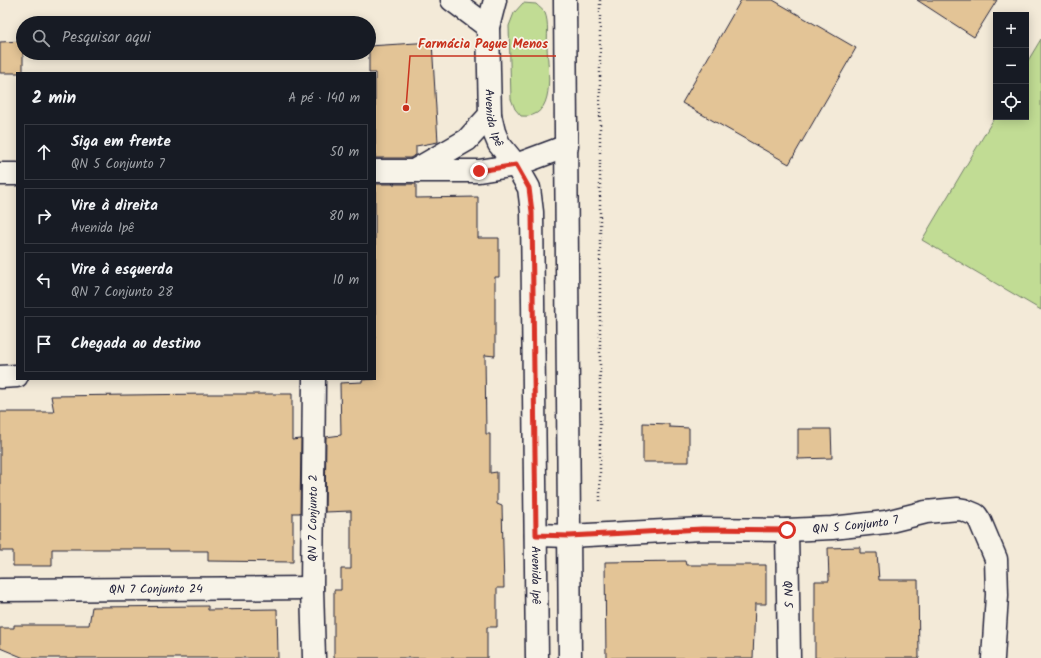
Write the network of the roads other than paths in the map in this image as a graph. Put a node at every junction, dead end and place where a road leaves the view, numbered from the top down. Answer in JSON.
{"nodes":[{"id":1,"x":452,"y":0,"type":"edge"},
{"id":2,"x":495,"y":0,"type":"edge"},
{"id":3,"x":565,"y":0,"type":"edge"},
{"id":4,"x":488,"y":26,"type":"junction"},
{"id":5,"x":490,"y":115,"type":"junction"},
{"id":6,"x":567,"y":146,"type":"junction"},
{"id":7,"x":516,"y":165,"type":"junction"},
{"id":8,"x":417,"y":169,"type":"junction"},
{"id":9,"x":376,"y":170,"type":"edge"},
{"id":10,"x":0,"y":174,"type":"edge"},
{"id":11,"x":16,"y":174,"type":"edge"},
{"id":12,"x":16,"y":376,"type":"edge"},
{"id":13,"x":0,"y":377,"type":"edge"},
{"id":14,"x":314,"y":380,"type":"edge"},
{"id":15,"x":787,"y":530,"type":"junction"},
{"id":16,"x":536,"y":535,"type":"junction"},
{"id":17,"x":569,"y":536,"type":"junction"},
{"id":18,"x":312,"y":588,"type":"junction"},
{"id":19,"x":0,"y":590,"type":"edge"},
{"id":20,"x":314,"y":658,"type":"edge"},
{"id":21,"x":537,"y":658,"type":"edge"},
{"id":22,"x":570,"y":658,"type":"edge"},
{"id":23,"x":789,"y":658,"type":"edge"},
{"id":24,"x":993,"y":658,"type":"edge"}],
"edges":[{"from":1,"to":4,"type":"street"},
{"from":2,"to":4,"type":"street","name":"Avenida Ipê"},
{"from":3,"to":6,"type":"street"},
{"from":4,"to":5,"type":"street","name":"Avenida Ipê"},
{"from":5,"to":7,"type":"street","name":"Avenida Ipê"},
{"from":5,"to":8,"type":"street"},
{"from":6,"to":7,"type":"street"},
{"from":6,"to":17,"type":"street"},
{"from":7,"to":8,"type":"street"},
{"from":7,"to":16,"type":"street","name":"Avenida Ipê"},
{"from":8,"to":9,"type":"street"},
{"from":10,"to":11,"type":"street"},
{"from":12,"to":13,"type":"street"},
{"from":14,"to":18,"type":"street","name":"QN 7 Conjunto 2"},
{"from":15,"to":17,"type":"street","name":"QN 5 Conjunto 7"},
{"from":15,"to":23,"type":"street","name":"QN 5"},
{"from":15,"to":24,"type":"street","name":"QN 5 Conjunto 7"},
{"from":16,"to":17,"type":"street","name":"QN 5 Conjunto 7"},
{"from":16,"to":21,"type":"street","name":"Avenida Ipê"},
{"from":17,"to":22,"type":"street"},
{"from":18,"to":19,"type":"street","name":"QN 7 Conjunto 24"},
{"from":18,"to":20,"type":"street","name":"QN 7 Conjunto 2"}]}
